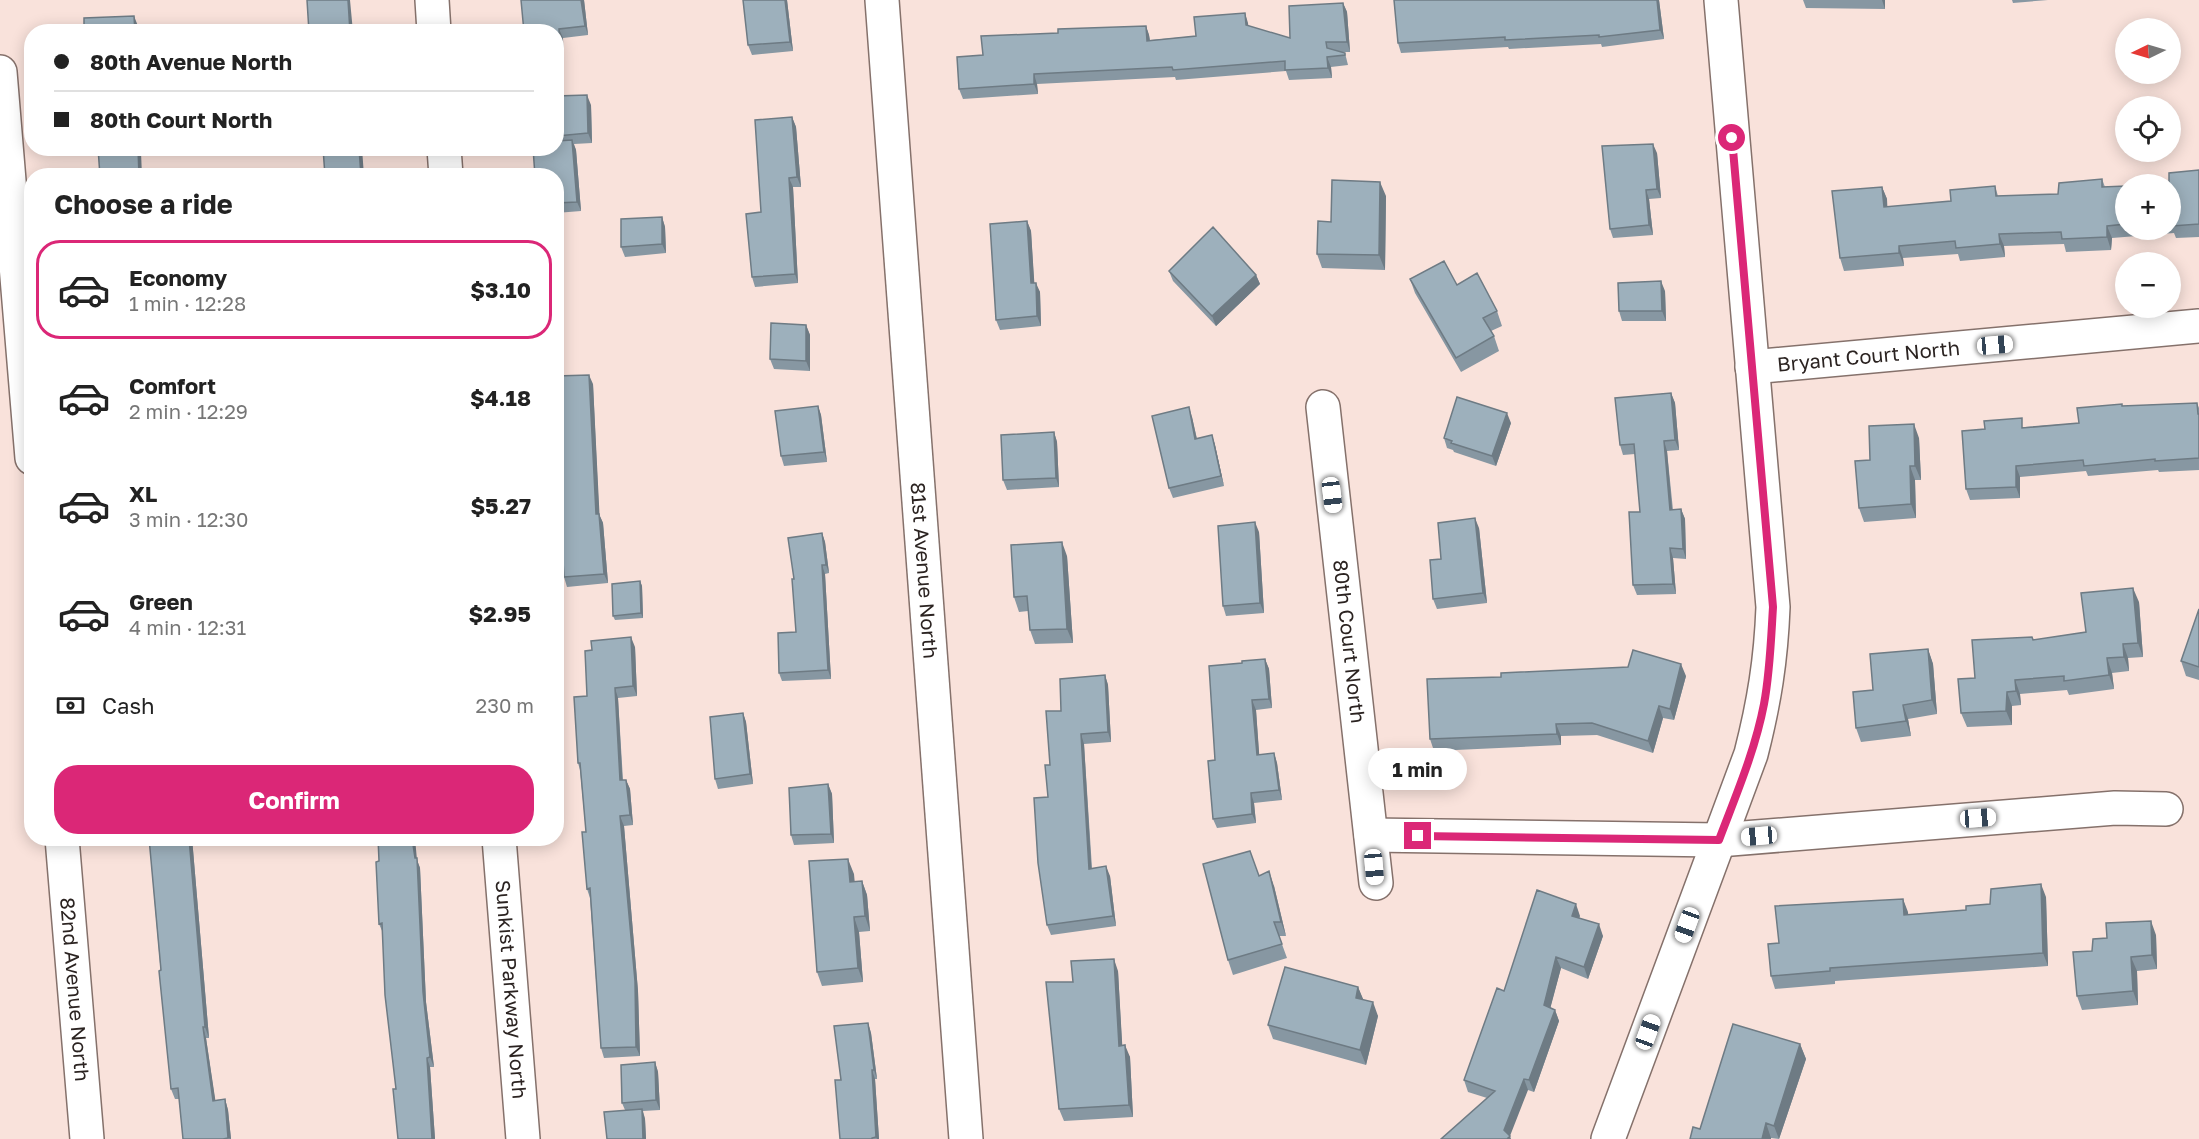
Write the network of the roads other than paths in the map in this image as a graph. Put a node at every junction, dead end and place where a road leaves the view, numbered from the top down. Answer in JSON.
{"nodes":[{"id":1,"x":432,"y":0,"type":"edge"},
{"id":2,"x":882,"y":0,"type":"edge"},
{"id":3,"x":1721,"y":0,"type":"edge"},
{"id":4,"x":434,"y":24,"type":"edge"},
{"id":5,"x":0,"y":72,"type":"edge"},
{"id":6,"x":2199,"y":326,"type":"edge"},
{"id":7,"x":24,"y":362,"type":"edge"},
{"id":8,"x":1752,"y":367,"type":"junction"},
{"id":9,"x":1323,"y":407,"type":"dead end"},
{"id":10,"x":2166,"y":809,"type":"dead end"},
{"id":11,"x":1371,"y":835,"type":"junction"},
{"id":12,"x":1719,"y":840,"type":"junction"},
{"id":13,"x":64,"y":846,"type":"edge"},
{"id":14,"x":500,"y":846,"type":"edge"},
{"id":15,"x":1376,"y":883,"type":"dead end"},
{"id":16,"x":87,"y":1139,"type":"edge"},
{"id":17,"x":523,"y":1139,"type":"edge"},
{"id":18,"x":966,"y":1139,"type":"edge"},
{"id":19,"x":1608,"y":1139,"type":"edge"}],
"edges":[{"from":1,"to":4,"type":"street"},
{"from":2,"to":18,"type":"street","name":"81st Avenue North"},
{"from":3,"to":8,"type":"street"},
{"from":5,"to":7,"type":"street"},
{"from":6,"to":8,"type":"street","name":"Bryant Court North"},
{"from":8,"to":12,"type":"street"},
{"from":9,"to":11,"type":"street","name":"80th Court North"},
{"from":10,"to":12,"type":"street"},
{"from":11,"to":12,"type":"street"},
{"from":11,"to":15,"type":"street","name":"80th Court North"},
{"from":12,"to":19,"type":"street"},
{"from":13,"to":16,"type":"street","name":"82nd Avenue North"},
{"from":14,"to":17,"type":"street","name":"Sunkist Parkway North"}]}
